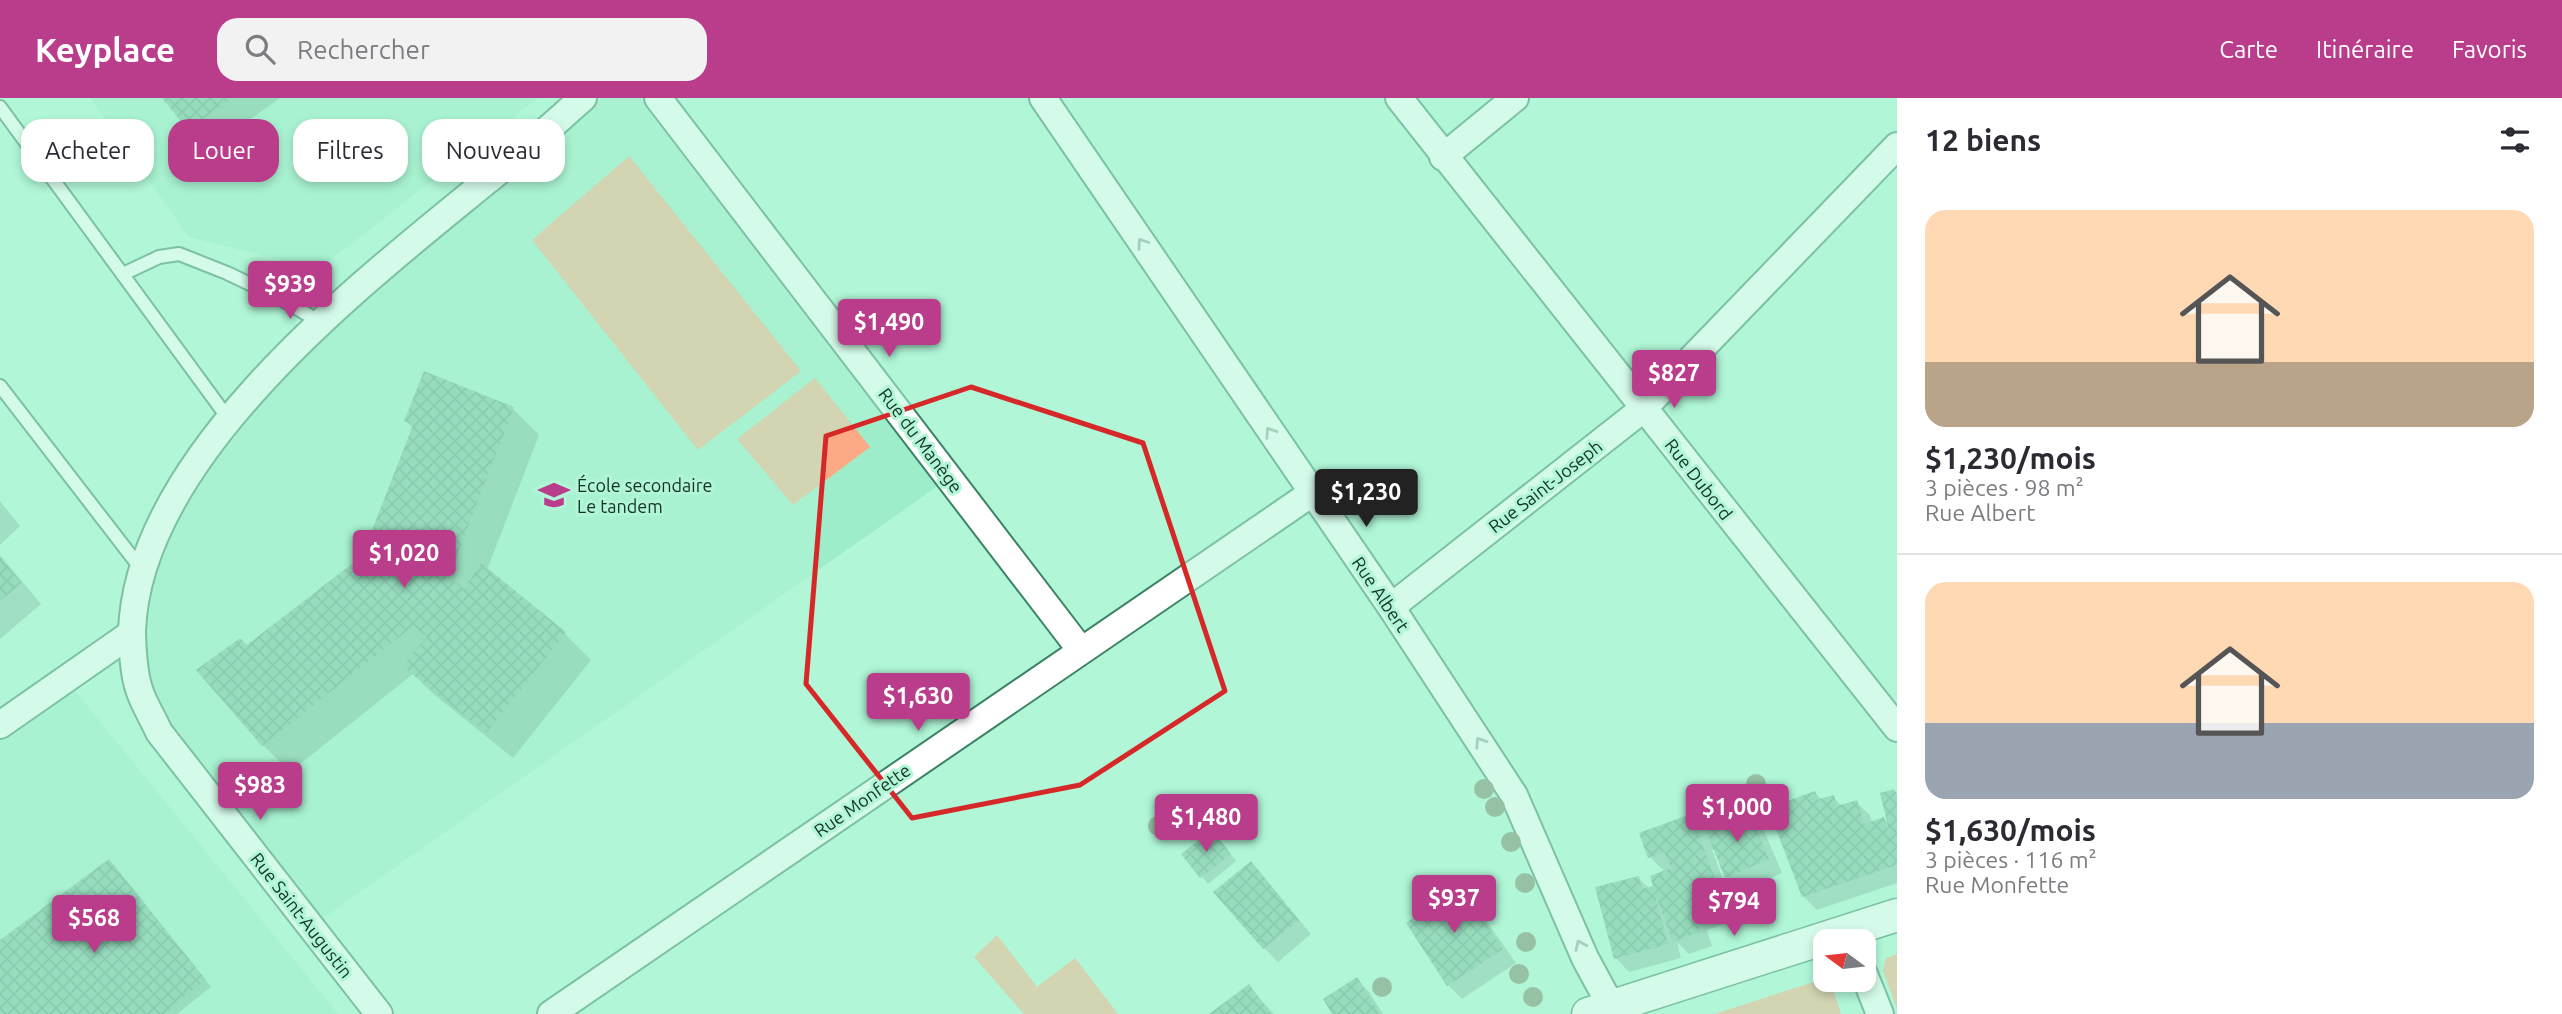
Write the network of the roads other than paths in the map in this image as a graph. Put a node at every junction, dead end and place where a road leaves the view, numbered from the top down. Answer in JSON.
{"nodes":[{"id":1,"x":583,"y":98,"type":"edge"},
{"id":2,"x":658,"y":98,"type":"edge"},
{"id":3,"x":1044,"y":98,"type":"edge"},
{"id":4,"x":1398,"y":98,"type":"edge"},
{"id":5,"x":1515,"y":98,"type":"edge"},
{"id":6,"x":0,"y":107,"type":"edge"},
{"id":7,"x":1897,"y":146,"type":"edge"},
{"id":8,"x":1443,"y":157,"type":"junction"},
{"id":9,"x":123,"y":274,"type":"junction"},
{"id":10,"x":322,"y":323,"type":"junction"},
{"id":11,"x":0,"y":386,"type":"edge"},
{"id":12,"x":1643,"y":408,"type":"junction"},
{"id":13,"x":230,"y":421,"type":"junction"},
{"id":14,"x":1311,"y":493,"type":"junction"},
{"id":15,"x":142,"y":570,"type":"junction"},
{"id":16,"x":1391,"y":607,"type":"junction"},
{"id":17,"x":132,"y":633,"type":"junction"},
{"id":18,"x":1080,"y":649,"type":"junction"},
{"id":19,"x":0,"y":725,"type":"edge"},
{"id":20,"x":1897,"y":728,"type":"edge"},
{"id":21,"x":1897,"y":915,"type":"edge"},
{"id":22,"x":1866,"y":929,"type":"edge"},
{"id":23,"x":1813,"y":947,"type":"edge"},
{"id":24,"x":1871,"y":992,"type":"edge"},
{"id":25,"x":1600,"y":1010,"type":"edge"},
{"id":26,"x":379,"y":1014,"type":"edge"},
{"id":27,"x":551,"y":1014,"type":"edge"},
{"id":28,"x":1880,"y":1014,"type":"edge"}],
"edges":[{"from":1,"to":10,"type":"street","name":"Rue Saint-Augustin"},
{"from":2,"to":18,"type":"street","name":"Rue du Manège"},
{"from":14,"to":3,"type":"street","name":"Rue Albert","one_way":true},
{"from":4,"to":8,"type":"street","name":"Rue Dubord"},
{"from":5,"to":8,"type":"street"},
{"from":6,"to":9,"type":"lane"},
{"from":7,"to":12,"type":"street","name":"Rue Saint-Joseph"},
{"from":8,"to":12,"type":"street","name":"Rue Dubord"},
{"from":9,"to":10,"type":"lane"},
{"from":9,"to":13,"type":"lane"},
{"from":10,"to":13,"type":"street","name":"Rue Saint-Augustin"},
{"from":11,"to":15,"type":"lane"},
{"from":12,"to":16,"type":"street","name":"Rue Saint-Joseph"},
{"from":12,"to":20,"type":"street","name":"Rue Dubord"},
{"from":13,"to":15,"type":"street","name":"Rue Saint-Augustin"},
{"from":14,"to":16,"type":"street","name":"Rue Albert"},
{"from":14,"to":18,"type":"street","name":"Rue Monfette"},
{"from":15,"to":17,"type":"street","name":"Rue Saint-Augustin"},
{"from":25,"to":16,"type":"street","name":"Rue Albert","one_way":true},
{"from":17,"to":19,"type":"street"},
{"from":17,"to":26,"type":"street","name":"Rue Saint-Augustin"},
{"from":18,"to":27,"type":"street","name":"Rue Monfette"},
{"from":21,"to":22,"type":"street"},
{"from":23,"to":25,"type":"street"},
{"from":24,"to":28,"type":"street"}]}
